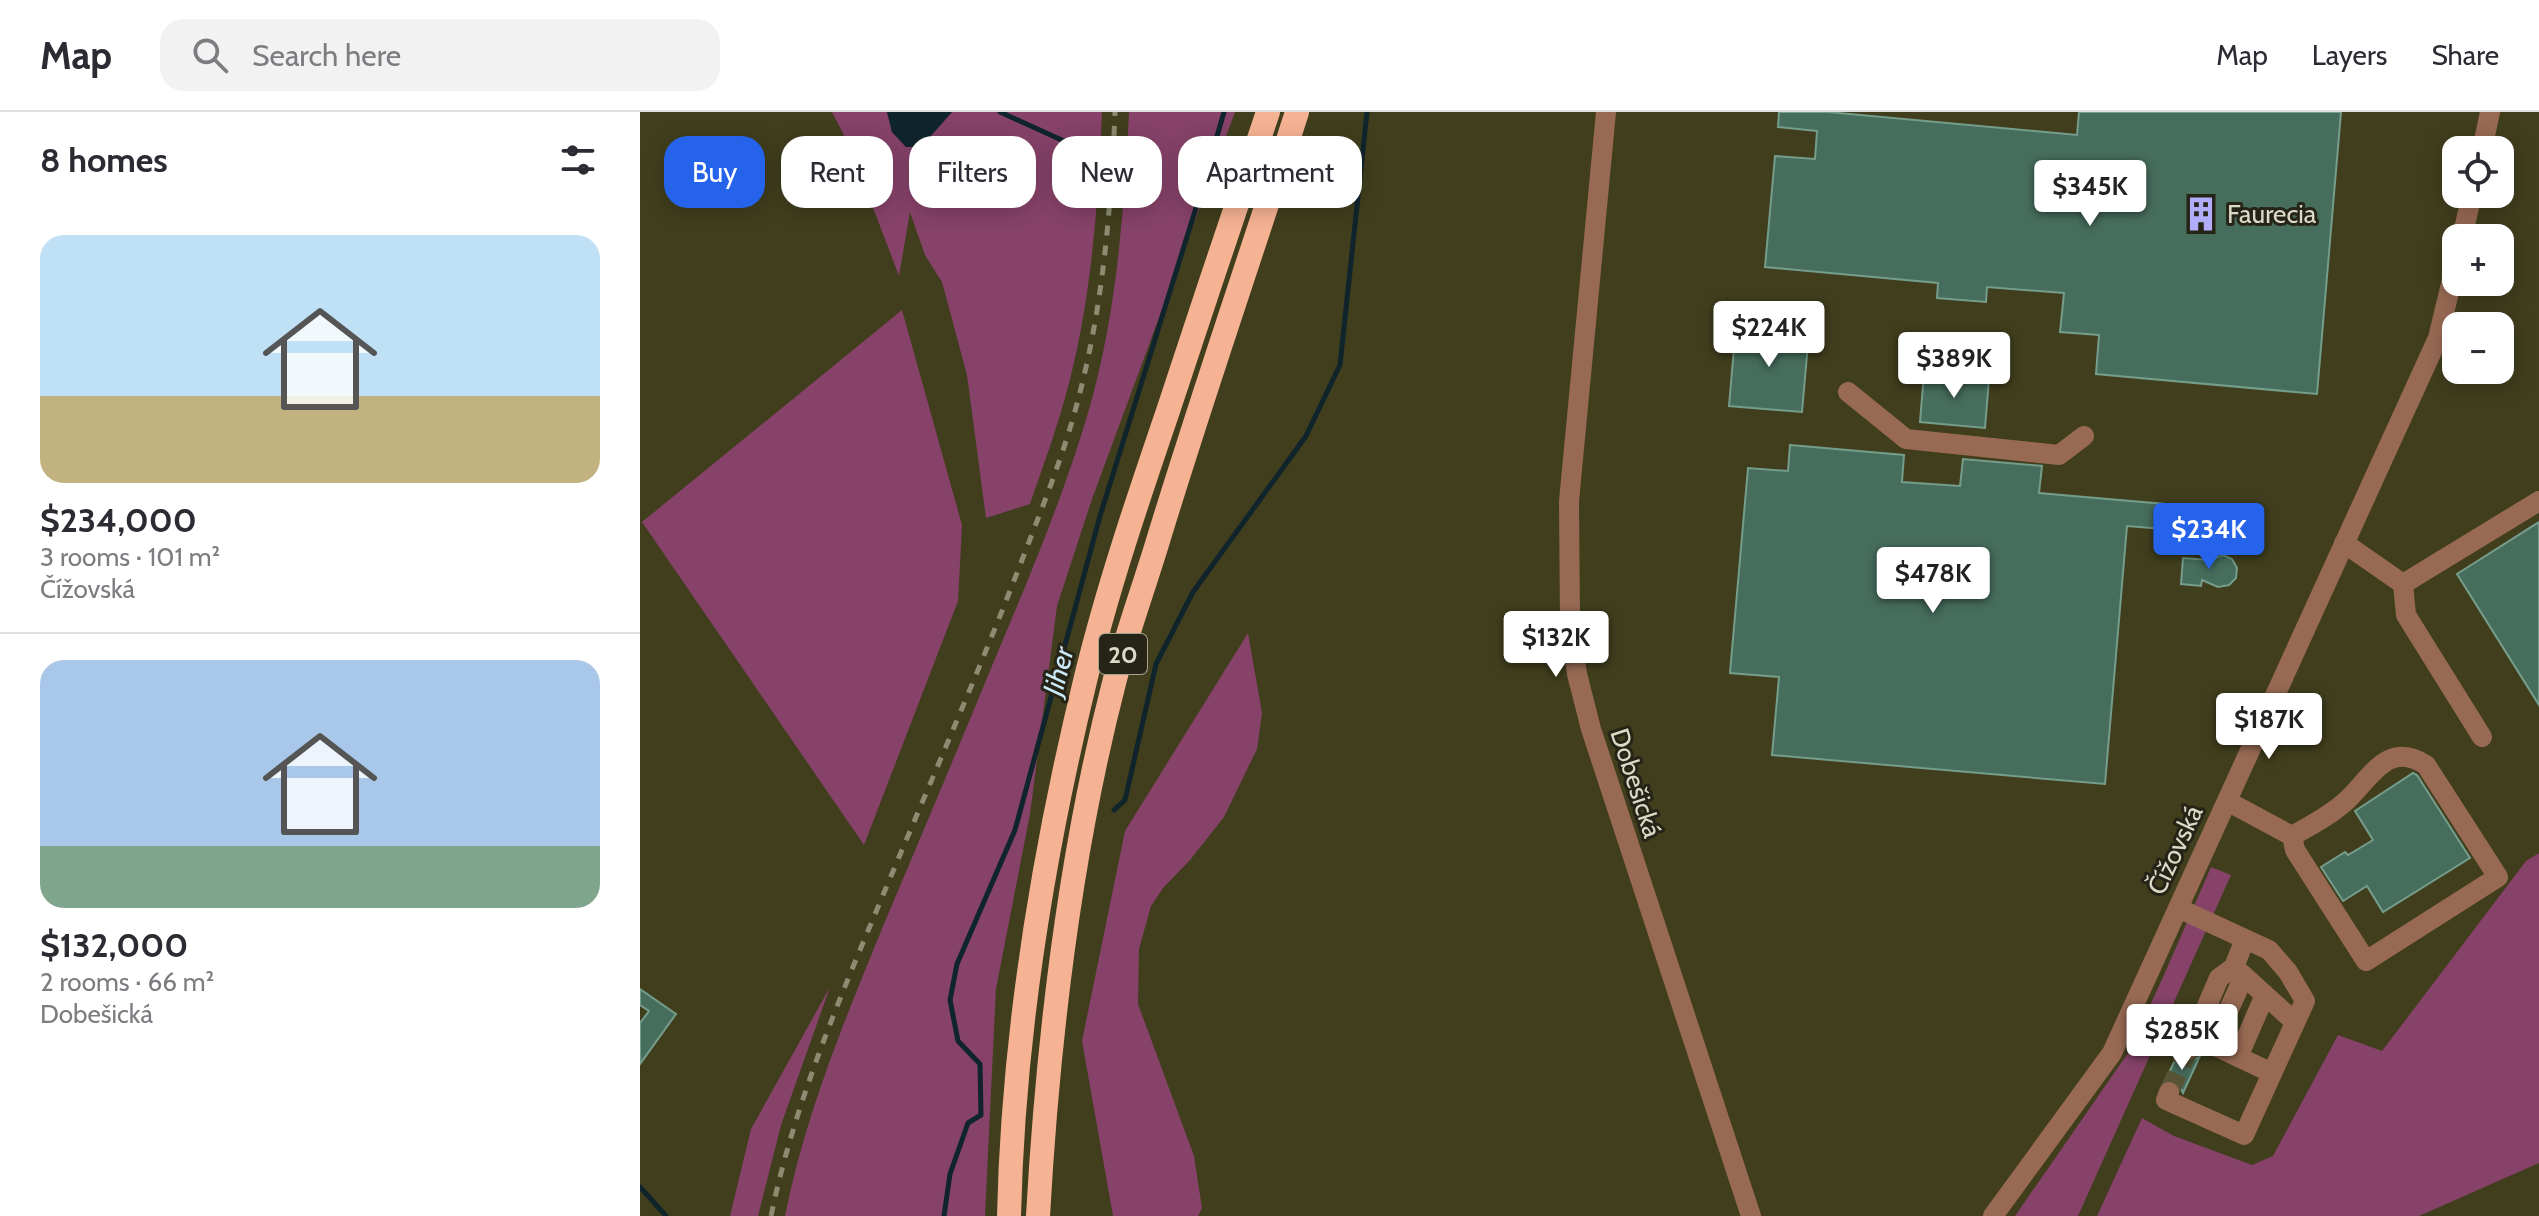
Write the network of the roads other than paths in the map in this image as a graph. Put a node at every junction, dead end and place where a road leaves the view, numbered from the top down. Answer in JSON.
{"nodes":[{"id":1,"x":1268,"y":112,"type":"edge"},
{"id":2,"x":1297,"y":112,"type":"edge"},
{"id":3,"x":1606,"y":112,"type":"edge"},
{"id":4,"x":2490,"y":112,"type":"edge"},
{"id":5,"x":2485,"y":136,"type":"edge"},
{"id":6,"x":2448,"y":296,"type":"edge"},
{"id":7,"x":1848,"y":392,"type":"dead end"},
{"id":8,"x":2084,"y":436,"type":"dead end"},
{"id":9,"x":2539,"y":501,"type":"edge"},
{"id":10,"x":2344,"y":543,"type":"junction"},
{"id":11,"x":2403,"y":584,"type":"junction"},
{"id":12,"x":2482,"y":737,"type":"dead end"},
{"id":13,"x":2227,"y":801,"type":"junction"},
{"id":14,"x":2292,"y":836,"type":"junction"},
{"id":15,"x":2178,"y":908,"type":"junction"},
{"id":16,"x":2245,"y":939,"type":"junction"},
{"id":17,"x":2239,"y":972,"type":"junction"},
{"id":18,"x":2265,"y":995,"type":"junction"},
{"id":19,"x":2295,"y":1022,"type":"junction"},
{"id":20,"x":2213,"y":1045,"type":"junction"},
{"id":21,"x":2238,"y":1057,"type":"junction"},
{"id":22,"x":2272,"y":1073,"type":"junction"},
{"id":23,"x":2169,"y":1092,"type":"dead end"},
{"id":24,"x":1009,"y":1216,"type":"edge"},
{"id":25,"x":1038,"y":1216,"type":"edge"},
{"id":26,"x":1751,"y":1216,"type":"edge"},
{"id":27,"x":1993,"y":1216,"type":"edge"}],
"edges":[{"from":1,"to":24,"type":"highway","number":"20"},
{"from":2,"to":25,"type":"highway","number":"20"},
{"from":3,"to":26,"type":"street","name":"Dobešická"},
{"from":4,"to":5,"type":"street"},
{"from":6,"to":10,"type":"street","name":"Čížovská"},
{"from":7,"to":8,"type":"street"},
{"from":9,"to":11,"type":"street"},
{"from":10,"to":11,"type":"street"},
{"from":10,"to":13,"type":"street","name":"Čížovská"},
{"from":11,"to":12,"type":"street"},
{"from":13,"to":14,"type":"street"},
{"from":13,"to":15,"type":"street","name":"Čížovská"},
{"from":14,"to":14,"type":"street"},
{"from":15,"to":16,"type":"street"},
{"from":15,"to":27,"type":"street","name":"Čížovská"},
{"from":16,"to":17,"type":"street"},
{"from":16,"to":19,"type":"street"},
{"from":17,"to":18,"type":"street"},
{"from":17,"to":20,"type":"street"},
{"from":17,"to":20,"type":"street"},
{"from":18,"to":19,"type":"street"},
{"from":18,"to":21,"type":"street"},
{"from":19,"to":22,"type":"street"},
{"from":20,"to":21,"type":"street"},
{"from":21,"to":22,"type":"street"},
{"from":22,"to":23,"type":"street"}]}
